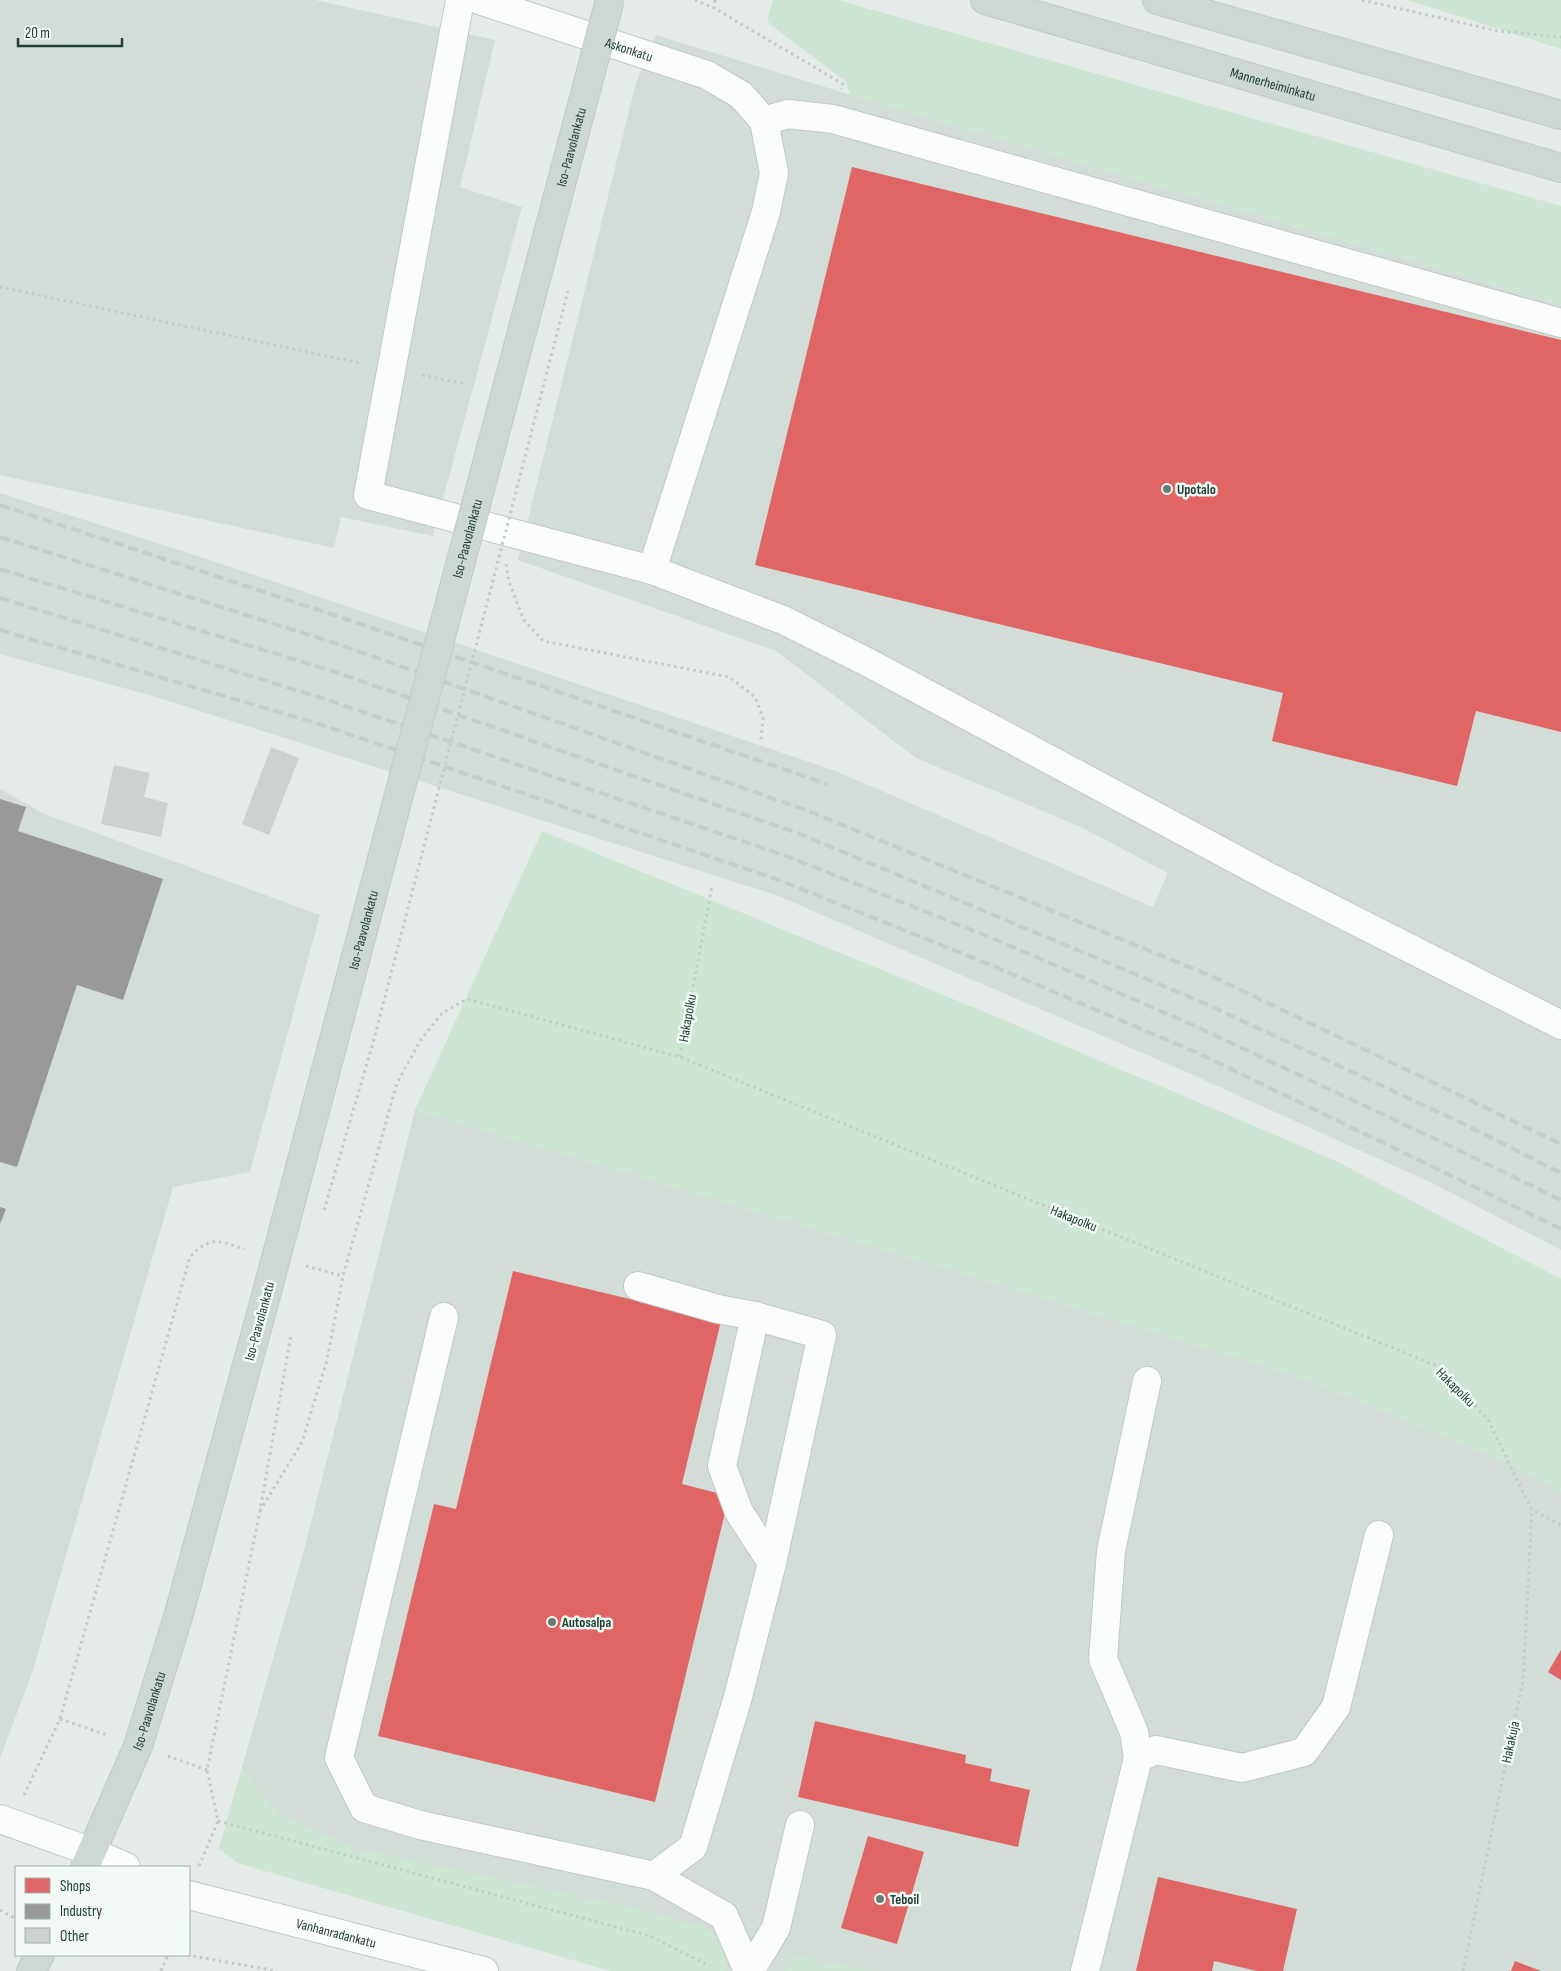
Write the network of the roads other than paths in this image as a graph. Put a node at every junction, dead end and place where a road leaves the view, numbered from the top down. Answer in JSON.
{"nodes":[{"id":1,"x":460,"y":0,"type":"edge"},
{"id":2,"x":479,"y":0,"type":"edge"},
{"id":3,"x":610,"y":0,"type":"edge"},
{"id":4,"x":985,"y":0,"type":"edge"},
{"id":5,"x":1157,"y":0,"type":"edge"},
{"id":6,"x":1561,"y":115,"type":"edge"},
{"id":7,"x":764,"y":121,"type":"junction"},
{"id":8,"x":1561,"y":168,"type":"edge"},
{"id":9,"x":1561,"y":323,"type":"edge"},
{"id":10,"x":652,"y":570,"type":"junction"},
{"id":11,"x":1561,"y":1025,"type":"edge"},
{"id":12,"x":638,"y":1286,"type":"dead end"},
{"id":13,"x":755,"y":1316,"type":"junction"},
{"id":14,"x":444,"y":1318,"type":"dead end"},
{"id":15,"x":1147,"y":1381,"type":"dead end"},
{"id":16,"x":1379,"y":1536,"type":"dead end"},
{"id":17,"x":772,"y":1563,"type":"junction"},
{"id":18,"x":1138,"y":1758,"type":"junction"},
{"id":19,"x":5,"y":1822,"type":"edge"},
{"id":20,"x":800,"y":1825,"type":"dead end"},
{"id":21,"x":88,"y":1860,"type":"edge"},
{"id":22,"x":121,"y":1866,"type":"edge"},
{"id":23,"x":654,"y":1876,"type":"junction"},
{"id":24,"x":192,"y":1884,"type":"edge"},
{"id":25,"x":39,"y":1956,"type":"edge"},
{"id":26,"x":31,"y":1971,"type":"edge"},
{"id":27,"x":484,"y":1971,"type":"edge"},
{"id":28,"x":749,"y":1971,"type":"edge"},
{"id":29,"x":1085,"y":1971,"type":"edge"}],
"edges":[{"from":1,"to":10,"type":"street"},
{"from":2,"to":7,"type":"street","name":"Askonkatu"},
{"from":3,"to":21,"type":"main road","name":"Iso-Paavolankatu","bridge":true},
{"from":4,"to":8,"type":"main road","name":"Mannerheiminkatu"},
{"from":5,"to":6,"type":"main road"},
{"from":7,"to":9,"type":"street"},
{"from":7,"to":10,"type":"street"},
{"from":10,"to":11,"type":"street"},
{"from":12,"to":13,"type":"street"},
{"from":13,"to":17,"type":"street"},
{"from":13,"to":17,"type":"street"},
{"from":14,"to":23,"type":"street"},
{"from":15,"to":18,"type":"street"},
{"from":16,"to":18,"type":"street"},
{"from":17,"to":23,"type":"street"},
{"from":18,"to":29,"type":"street"},
{"from":19,"to":21,"type":"street"},
{"from":20,"to":28,"type":"street"},
{"from":21,"to":22,"type":"street"},
{"from":23,"to":28,"type":"street"},
{"from":24,"to":27,"type":"street","name":"Vanhanradankatu"},
{"from":25,"to":26,"type":"main road"}]}
